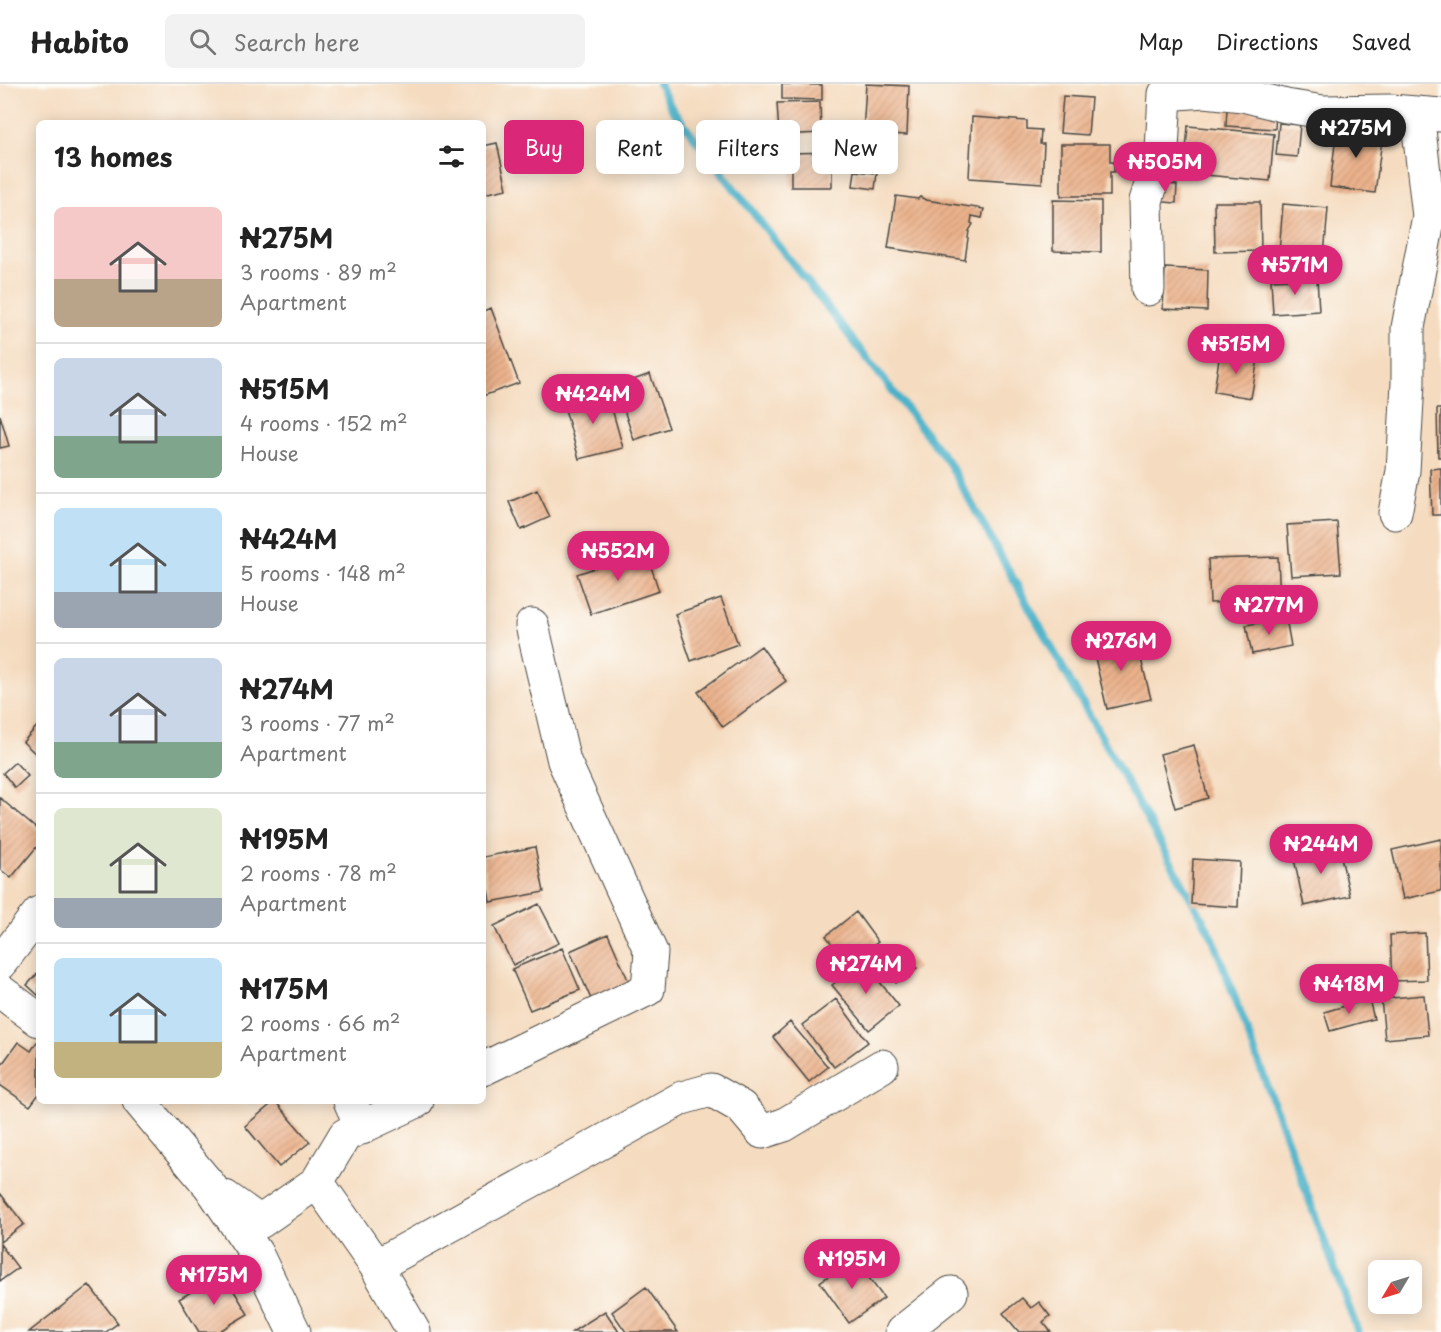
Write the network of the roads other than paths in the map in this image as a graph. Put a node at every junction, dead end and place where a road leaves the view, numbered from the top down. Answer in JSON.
{"nodes":[{"id":1,"x":1429,"y":114,"type":"edge"},
{"id":2,"x":1148,"y":289,"type":"dead end"},
{"id":3,"x":1395,"y":513,"type":"dead end"},
{"id":4,"x":532,"y":625,"type":"dead end"},
{"id":5,"x":36,"y":918,"type":"edge"},
{"id":6,"x":0,"y":963,"type":"edge"},
{"id":7,"x":0,"y":991,"type":"edge"},
{"id":8,"x":36,"y":1018,"type":"edge"},
{"id":9,"x":882,"y":1066,"type":"dead end"},
{"id":10,"x":486,"y":1068,"type":"edge"},
{"id":11,"x":142,"y":1104,"type":"edge"},
{"id":12,"x":403,"y":1104,"type":"edge"},
{"id":13,"x":356,"y":1114,"type":"edge"},
{"id":14,"x":317,"y":1182,"type":"junction"},
{"id":15,"x":210,"y":1186,"type":"junction"},
{"id":16,"x":376,"y":1266,"type":"junction"},
{"id":17,"x":951,"y":1293,"type":"dead end"},
{"id":18,"x":294,"y":1332,"type":"edge"},
{"id":19,"x":414,"y":1332,"type":"edge"},
{"id":20,"x":902,"y":1332,"type":"edge"}],
"edges":[{"from":1,"to":2,"type":"street"},
{"from":1,"to":3,"type":"street"},
{"from":4,"to":10,"type":"street"},
{"from":5,"to":6,"type":"street"},
{"from":7,"to":8,"type":"street"},
{"from":9,"to":16,"type":"street"},
{"from":11,"to":15,"type":"street"},
{"from":12,"to":13,"type":"street"},
{"from":13,"to":14,"type":"street"},
{"from":14,"to":15,"type":"street"},
{"from":14,"to":16,"type":"street"},
{"from":15,"to":18,"type":"street"},
{"from":16,"to":19,"type":"street"},
{"from":17,"to":20,"type":"street"}]}
